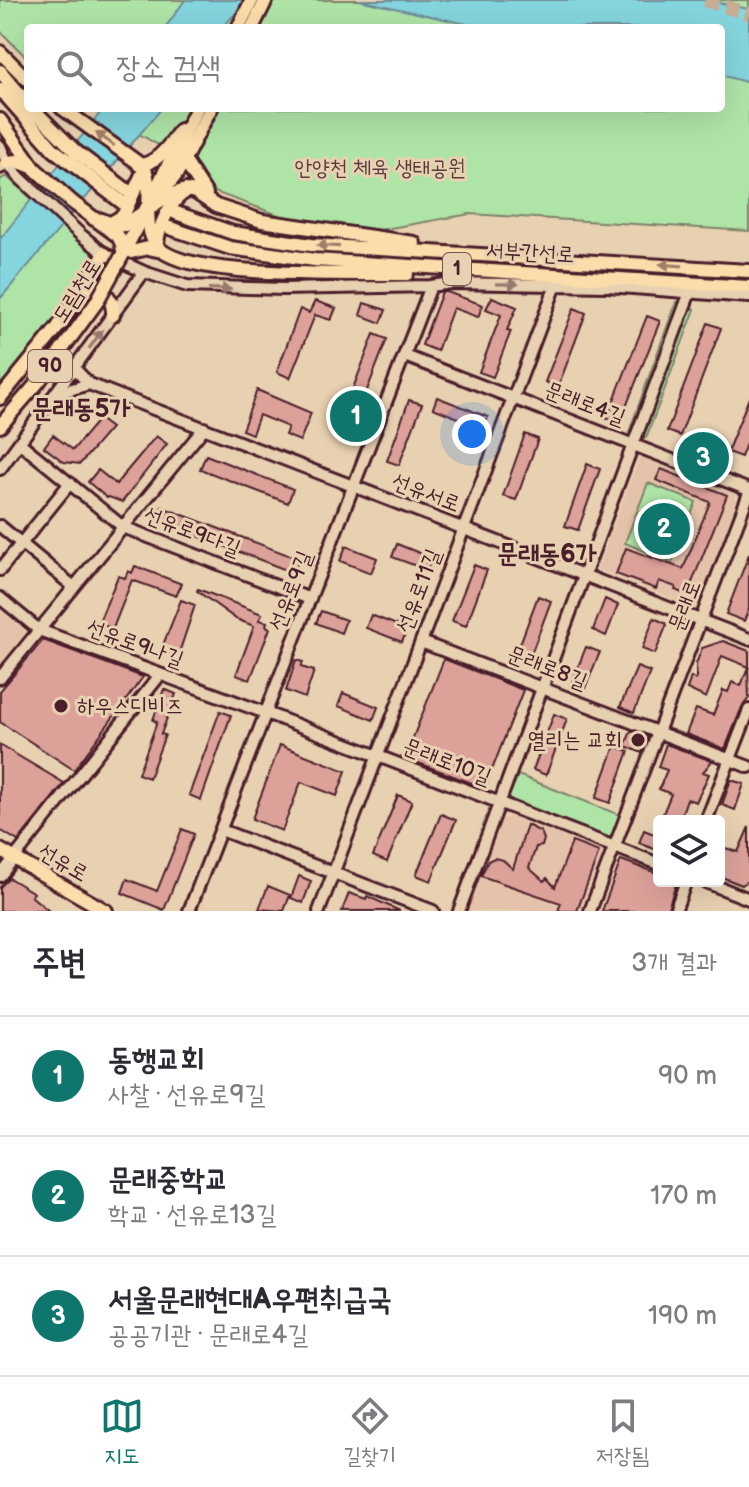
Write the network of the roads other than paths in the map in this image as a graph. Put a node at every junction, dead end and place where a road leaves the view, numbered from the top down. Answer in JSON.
{"nodes":[{"id":1,"x":252,"y":0,"type":"edge"},
{"id":2,"x":266,"y":0,"type":"edge"},
{"id":3,"x":240,"y":24,"type":"edge"},
{"id":4,"x":254,"y":24,"type":"edge"},
{"id":5,"x":0,"y":52,"type":"edge"},
{"id":6,"x":0,"y":71,"type":"edge"},
{"id":7,"x":24,"y":76,"type":"edge"},
{"id":8,"x":0,"y":89,"type":"edge"},
{"id":9,"x":24,"y":99,"type":"edge"},
{"id":10,"x":24,"y":112,"type":"edge"},
{"id":11,"x":24,"y":112,"type":"edge"},
{"id":12,"x":34,"y":112,"type":"edge"},
{"id":13,"x":67,"y":112,"type":"edge"},
{"id":14,"x":194,"y":112,"type":"edge"},
{"id":15,"x":208,"y":112,"type":"edge"},
{"id":16,"x":0,"y":120,"type":"edge"},
{"id":17,"x":47,"y":134,"type":"junction"},
{"id":18,"x":0,"y":146,"type":"edge"},
{"id":19,"x":175,"y":154,"type":"junction"},
{"id":20,"x":3,"y":165,"type":"edge"},
{"id":21,"x":141,"y":166,"type":"junction"},
{"id":22,"x":35,"y":169,"type":"junction"},
{"id":23,"x":190,"y":191,"type":"junction"},
{"id":24,"x":126,"y":198,"type":"dead end"},
{"id":25,"x":216,"y":206,"type":"junction"},
{"id":26,"x":149,"y":207,"type":"junction"},
{"id":27,"x":176,"y":213,"type":"dead end"},
{"id":28,"x":94,"y":219,"type":"junction"},
{"id":29,"x":108,"y":223,"type":"junction"},
{"id":30,"x":170,"y":228,"type":"dead end"},
{"id":31,"x":160,"y":248,"type":"junction"},
{"id":32,"x":105,"y":254,"type":"junction"},
{"id":33,"x":123,"y":254,"type":"junction"},
{"id":34,"x":502,"y":255,"type":"junction"},
{"id":35,"x":749,"y":271,"type":"edge"},
{"id":36,"x":144,"y":272,"type":"junction"},
{"id":37,"x":501,"y":272,"type":"junction"},
{"id":38,"x":556,"y":285,"type":"junction"},
{"id":39,"x":431,"y":286,"type":"junction"},
{"id":40,"x":749,"y":287,"type":"edge"},
{"id":41,"x":82,"y":291,"type":"junction"},
{"id":42,"x":690,"y":292,"type":"junction"},
{"id":43,"x":749,"y":297,"type":"edge"},
{"id":44,"x":113,"y":315,"type":"junction"},
{"id":45,"x":405,"y":356,"type":"junction"},
{"id":46,"x":75,"y":369,"type":"junction"},
{"id":47,"x":89,"y":384,"type":"junction"},
{"id":48,"x":57,"y":393,"type":"junction"},
{"id":49,"x":0,"y":398,"type":"edge"},
{"id":50,"x":514,"y":398,"type":"junction"},
{"id":51,"x":0,"y":426,"type":"edge"},
{"id":52,"x":204,"y":428,"type":"junction"},
{"id":53,"x":20,"y":443,"type":"junction"},
{"id":54,"x":634,"y":444,"type":"junction"},
{"id":55,"x":0,"y":469,"type":"edge"},
{"id":56,"x":70,"y":483,"type":"junction"},
{"id":57,"x":353,"y":486,"type":"junction"},
{"id":58,"x":749,"y":491,"type":"edge"},
{"id":59,"x":0,"y":526,"type":"edge"},
{"id":60,"x":123,"y":527,"type":"junction"},
{"id":61,"x":464,"y":529,"type":"junction"},
{"id":62,"x":22,"y":544,"type":"junction"},
{"id":63,"x":0,"y":570,"type":"edge"},
{"id":64,"x":584,"y":576,"type":"junction"},
{"id":65,"x":74,"y":587,"type":"junction"},
{"id":66,"x":0,"y":598,"type":"edge"},
{"id":67,"x":310,"y":599,"type":"junction"},
{"id":68,"x":700,"y":621,"type":"junction"},
{"id":69,"x":39,"y":630,"type":"junction"},
{"id":70,"x":749,"y":639,"type":"edge"},
{"id":71,"x":421,"y":642,"type":"junction"},
{"id":72,"x":160,"y":675,"type":"junction"},
{"id":73,"x":0,"y":678,"type":"edge"},
{"id":74,"x":543,"y":688,"type":"junction"},
{"id":75,"x":749,"y":710,"type":"edge"},
{"id":76,"x":266,"y":713,"type":"junction"},
{"id":77,"x":658,"y":733,"type":"junction"},
{"id":78,"x":378,"y":756,"type":"junction"},
{"id":79,"x":729,"y":759,"type":"junction"},
{"id":80,"x":749,"y":767,"type":"edge"},
{"id":81,"x":500,"y":803,"type":"junction"},
{"id":82,"x":708,"y":815,"type":"edge"},
{"id":83,"x":221,"y":830,"type":"junction"},
{"id":84,"x":614,"y":847,"type":"junction"},
{"id":85,"x":0,"y":850,"type":"edge"},
{"id":86,"x":15,"y":858,"type":"junction"},
{"id":87,"x":653,"y":862,"type":"edge"},
{"id":88,"x":333,"y":874,"type":"junction"},
{"id":89,"x":0,"y":876,"type":"edge"},
{"id":90,"x":684,"y":887,"type":"edge"},
{"id":91,"x":718,"y":887,"type":"edge"},
{"id":92,"x":749,"y":899,"type":"edge"},
{"id":93,"x":106,"y":911,"type":"edge"},
{"id":94,"x":189,"y":911,"type":"edge"},
{"id":95,"x":319,"y":911,"type":"edge"},
{"id":96,"x":433,"y":911,"type":"edge"},
{"id":97,"x":459,"y":911,"type":"edge"},
{"id":98,"x":590,"y":911,"type":"edge"},
{"id":99,"x":675,"y":911,"type":"edge"}],
"edges":[{"from":1,"to":3,"type":"main road"},
{"from":2,"to":4,"type":"main road"},
{"from":5,"to":7,"type":"main road"},
{"from":6,"to":9,"type":"main road"},
{"from":8,"to":10,"type":"main road"},
{"from":11,"to":17,"type":"main road"},
{"from":12,"to":17,"type":"main road"},
{"from":21,"to":13,"type":"main road","one_way":true},
{"from":14,"to":19,"type":"main road","name":"도림천로","number":"90"},
{"from":15,"to":19,"type":"main road","name":"도림천로","number":"90"},
{"from":16,"to":22,"type":"main road"},
{"from":17,"to":24,"type":"main road"},
{"from":18,"to":20,"type":"street"},
{"from":19,"to":21,"type":"main road"},
{"from":19,"to":25,"type":"main road"},
{"from":19,"to":26,"type":"main road","name":"도림천로","number":"90"},
{"from":20,"to":22,"type":"main road"},
{"from":20,"to":32,"type":"street"},
{"from":21,"to":26,"type":"main road"},
{"from":21,"to":29,"type":"main road"},
{"from":22,"to":28,"type":"main road"},
{"from":23,"to":25,"type":"main road","number":"1"},
{"from":23,"to":26,"type":"main road"},
{"from":23,"to":31,"type":"main road"},
{"from":25,"to":34,"type":"main road","number":"1"},
{"from":26,"to":29,"type":"main road"},
{"from":26,"to":31,"type":"main road"},
{"from":26,"to":33,"type":"main road","name":"도림천로","number":"90"},
{"from":34,"to":27,"type":"main road","name":"서부간선로","number":"1","one_way":true},
{"from":28,"to":29,"type":"main road"},
{"from":28,"to":33,"type":"main road"},
{"from":30,"to":37,"type":"main road","name":"서부간선로","number":"1"},
{"from":31,"to":33,"type":"main road","number":"1"},
{"from":31,"to":37,"type":"main road","number":"1"},
{"from":32,"to":36,"type":"street"},
{"from":32,"to":41,"type":"main road"},
{"from":33,"to":51,"type":"main road","name":"도림천로","number":"90","bridge":true},
{"from":35,"to":34,"type":"main road","name":"서부간선로","number":"1","one_way":true},
{"from":36,"to":39,"type":"street","one_way":true},
{"from":36,"to":44,"type":"street"},
{"from":37,"to":40,"type":"main road","name":"서부간선로","number":"1"},
{"from":39,"to":38,"type":"street","one_way":true},
{"from":38,"to":42,"type":"street"},
{"from":38,"to":50,"type":"street","name":"선유로11길"},
{"from":39,"to":45,"type":"street","name":"선유로9길"},
{"from":41,"to":44,"type":"main road"},
{"from":41,"to":49,"type":"main road"},
{"from":42,"to":43,"type":"street"},
{"from":42,"to":54,"type":"street"},
{"from":46,"to":44,"type":"street","one_way":true},
{"from":45,"to":50,"type":"street","name":"문래로4길"},
{"from":45,"to":57,"type":"street","name":"선유로9길"},
{"from":46,"to":47,"type":"street","name":"선유서로"},
{"from":46,"to":48,"type":"street"},
{"from":47,"to":48,"type":"street"},
{"from":47,"to":52,"type":"street","name":"선유서로"},
{"from":48,"to":53,"type":"street"},
{"from":50,"to":54,"type":"street","name":"문래로4길"},
{"from":50,"to":61,"type":"street","name":"선유로11길"},
{"from":52,"to":57,"type":"street","name":"선유서로"},
{"from":52,"to":60,"type":"street"},
{"from":53,"to":55,"type":"street"},
{"from":53,"to":56,"type":"street","name":"선유로9다길"},
{"from":54,"to":58,"type":"street","name":"문래로4길"},
{"from":54,"to":64,"type":"street"},
{"from":56,"to":60,"type":"street","name":"선유로9다길"},
{"from":56,"to":62,"type":"street"},
{"from":57,"to":61,"type":"street","name":"선유서로"},
{"from":57,"to":67,"type":"street","name":"선유로9길"},
{"from":58,"to":68,"type":"street","name":"문래로"},
{"from":59,"to":62,"type":"street"},
{"from":60,"to":65,"type":"street"},
{"from":60,"to":67,"type":"street","name":"선유로9다길"},
{"from":61,"to":64,"type":"street","name":"선유서로"},
{"from":61,"to":71,"type":"street","name":"선유로11길"},
{"from":62,"to":63,"type":"street"},
{"from":62,"to":65,"type":"street"},
{"from":64,"to":68,"type":"street","name":"선유서로"},
{"from":64,"to":74,"type":"street"},
{"from":65,"to":69,"type":"street"},
{"from":66,"to":69,"type":"street","name":"선유로9나길"},
{"from":67,"to":76,"type":"street","name":"선유로9길"},
{"from":68,"to":70,"type":"street","name":"선유서로"},
{"from":68,"to":77,"type":"street","name":"문래로"},
{"from":69,"to":72,"type":"street","name":"선유로9나길"},
{"from":69,"to":73,"type":"street"},
{"from":71,"to":74,"type":"street","name":"문래로8길"},
{"from":71,"to":78,"type":"street","name":"선유로11길"},
{"from":72,"to":76,"type":"street","name":"선유로9나길"},
{"from":72,"to":86,"type":"street"},
{"from":74,"to":77,"type":"street","name":"문래로8길"},
{"from":74,"to":81,"type":"street"},
{"from":75,"to":79,"type":"street"},
{"from":76,"to":78,"type":"street","name":"문래로10길"},
{"from":76,"to":83,"type":"street","name":"선유로9길"},
{"from":77,"to":79,"type":"street"},
{"from":77,"to":84,"type":"street","name":"문래로"},
{"from":78,"to":81,"type":"street","name":"문래로10길"},
{"from":78,"to":88,"type":"street","name":"선유로11길"},
{"from":79,"to":80,"type":"street"},
{"from":79,"to":82,"type":"street"},
{"from":81,"to":84,"type":"street","name":"문래로10길"},
{"from":81,"to":97,"type":"street"},
{"from":83,"to":88,"type":"street"},
{"from":83,"to":94,"type":"street","name":"선유로9길"},
{"from":84,"to":87,"type":"street","name":"문래로10길"},
{"from":84,"to":98,"type":"street","name":"문래로"},
{"from":85,"to":86,"type":"main road","name":"선유로"},
{"from":86,"to":89,"type":"street"},
{"from":86,"to":93,"type":"main road","name":"선유로"},
{"from":88,"to":95,"type":"street","name":"선유로11길"},
{"from":88,"to":96,"type":"street"},
{"from":90,"to":99,"type":"street"},
{"from":91,"to":92,"type":"street"}]}
